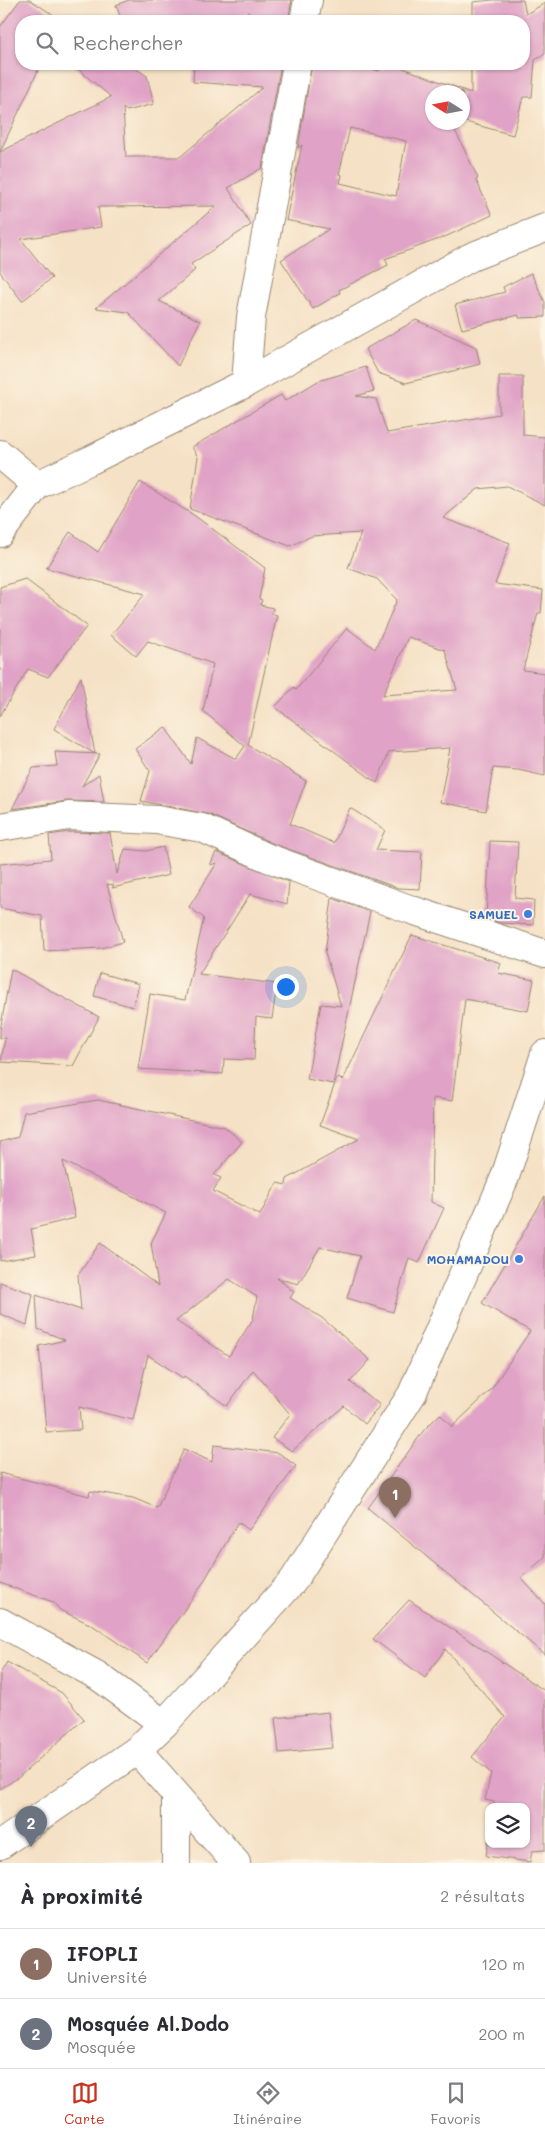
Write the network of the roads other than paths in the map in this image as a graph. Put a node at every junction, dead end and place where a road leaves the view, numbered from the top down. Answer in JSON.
{"nodes":[{"id":1,"x":308,"y":0,"type":"edge"},
{"id":2,"x":305,"y":15,"type":"edge"},
{"id":3,"x":295,"y":70,"type":"edge"},
{"id":4,"x":545,"y":228,"type":"edge"},
{"id":5,"x":246,"y":383,"type":"junction"},
{"id":6,"x":0,"y":454,"type":"edge"},
{"id":7,"x":37,"y":485,"type":"junction"},
{"id":8,"x":0,"y":533,"type":"edge"},
{"id":9,"x":0,"y":826,"type":"edge"},
{"id":10,"x":545,"y":954,"type":"edge"},
{"id":11,"x":545,"y":1054,"type":"edge"},
{"id":12,"x":0,"y":1622,"type":"edge"},
{"id":13,"x":164,"y":1724,"type":"junction"},
{"id":14,"x":138,"y":1750,"type":"junction"},
{"id":15,"x":176,"y":1796,"type":"junction"},
{"id":16,"x":0,"y":1845,"type":"edge"},
{"id":17,"x":176,"y":1863,"type":"edge"},
{"id":18,"x":236,"y":1863,"type":"edge"}],
"edges":[{"from":1,"to":2,"type":"street"},
{"from":3,"to":5,"type":"street"},
{"from":4,"to":5,"type":"street"},
{"from":5,"to":7,"type":"street"},
{"from":6,"to":7,"type":"street"},
{"from":7,"to":8,"type":"street"},
{"from":9,"to":10,"type":"street"},
{"from":11,"to":13,"type":"street"},
{"from":12,"to":13,"type":"street"},
{"from":13,"to":14,"type":"street"},
{"from":14,"to":15,"type":"street"},
{"from":14,"to":16,"type":"street"},
{"from":15,"to":17,"type":"street"},
{"from":15,"to":18,"type":"street"}]}
